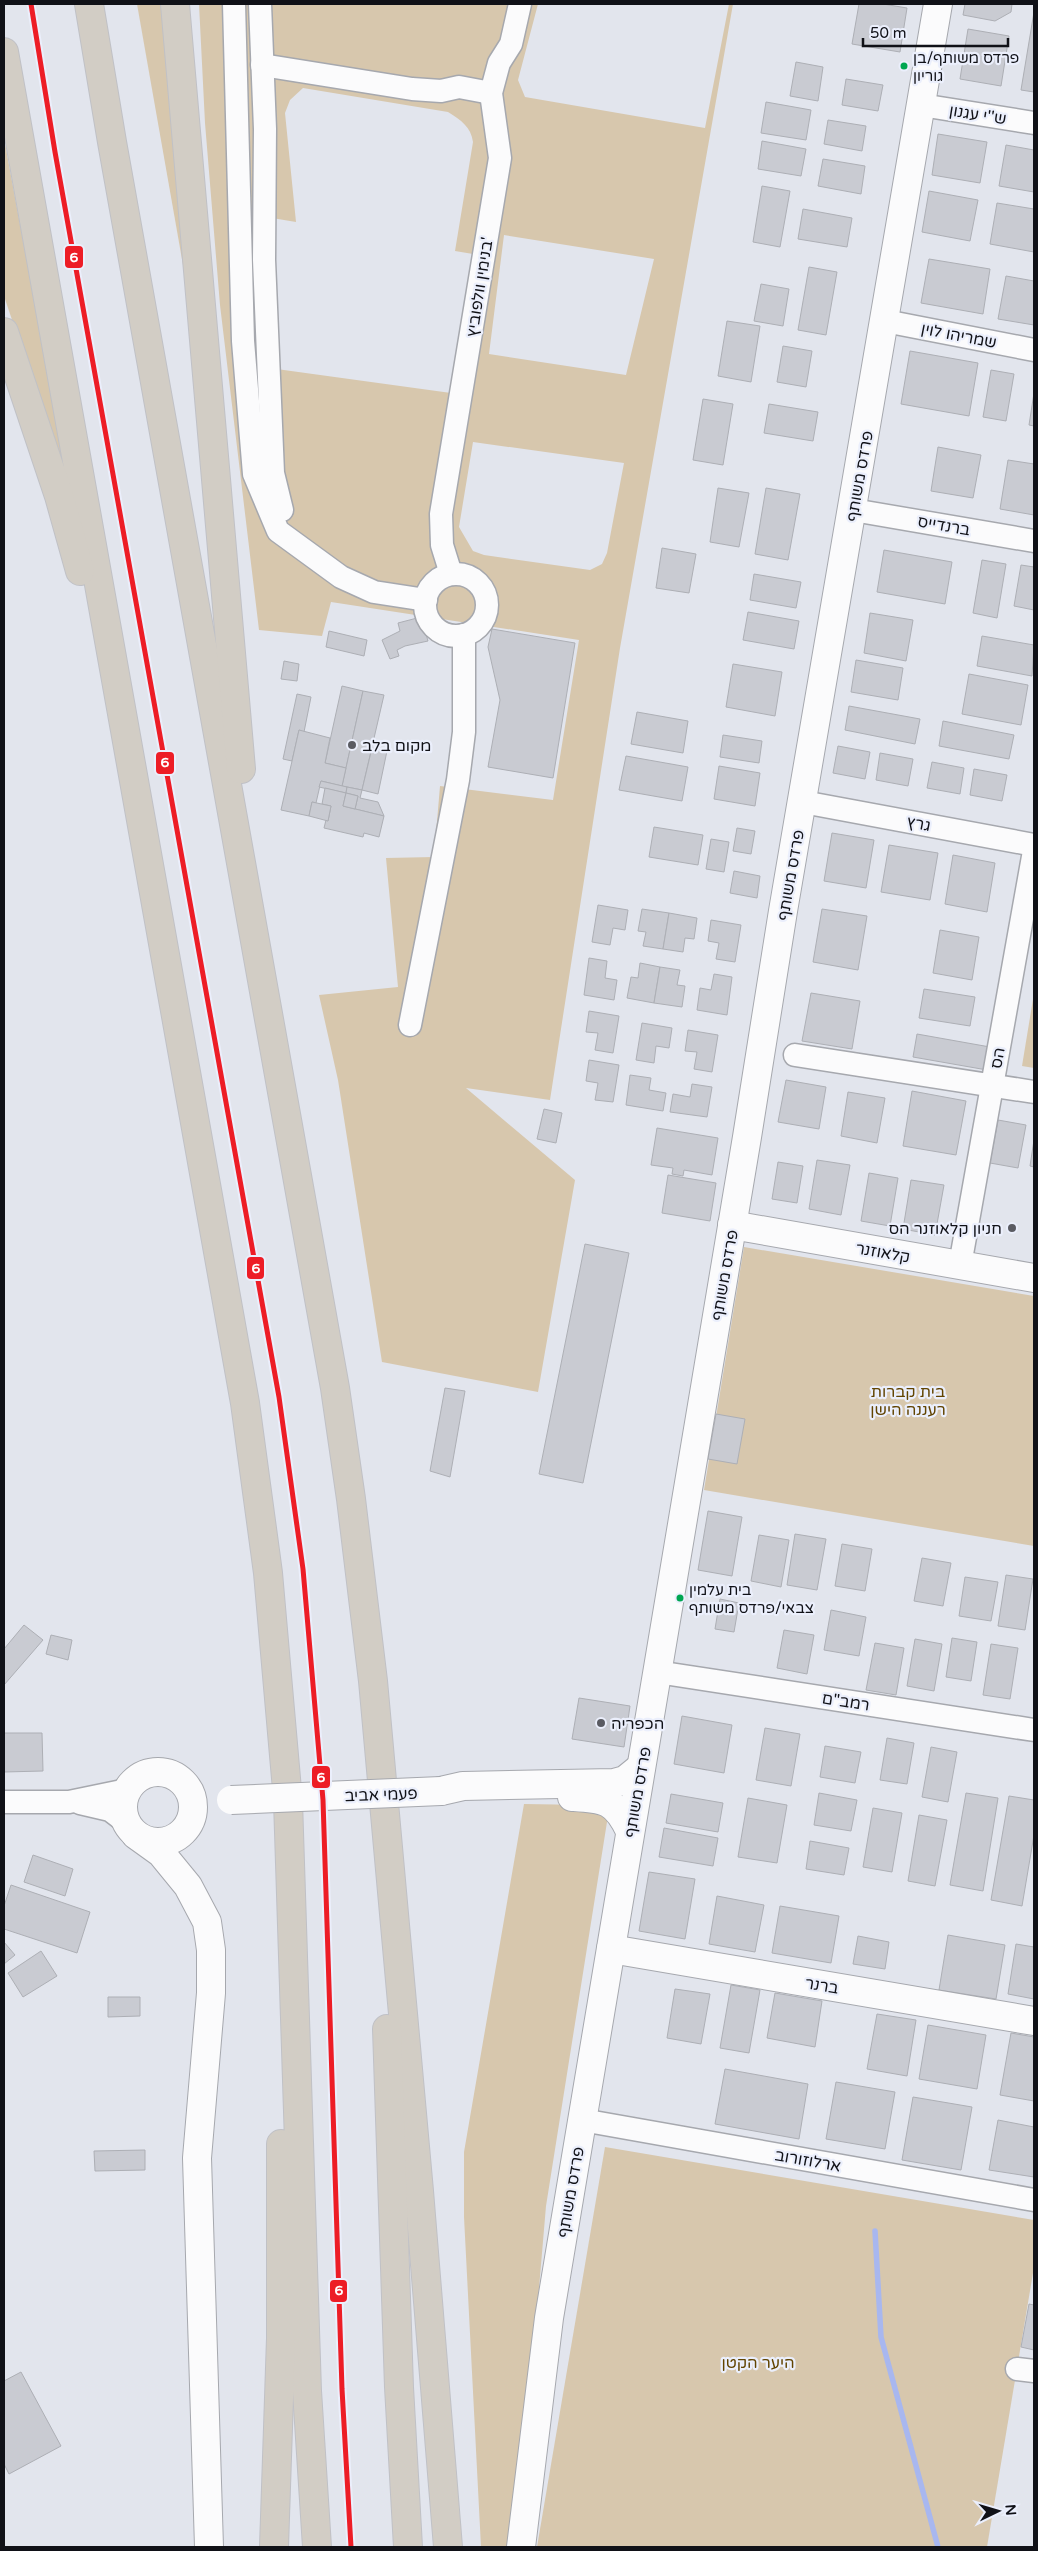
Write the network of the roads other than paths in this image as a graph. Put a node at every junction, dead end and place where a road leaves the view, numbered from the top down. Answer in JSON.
{"nodes":[{"id":1,"x":89,"y":4,"type":"edge"},
{"id":2,"x":175,"y":4,"type":"edge"},
{"id":3,"x":234,"y":4,"type":"edge"},
{"id":4,"x":260,"y":4,"type":"edge"},
{"id":5,"x":520,"y":4,"type":"edge"},
{"id":6,"x":938,"y":4,"type":"edge"},
{"id":7,"x":4,"y":52,"type":"edge"},
{"id":8,"x":262,"y":65,"type":"junction"},
{"id":9,"x":491,"y":93,"type":"junction"},
{"id":10,"x":921,"y":104,"type":"junction"},
{"id":11,"x":1034,"y":123,"type":"edge"},
{"id":12,"x":885,"y":321,"type":"junction"},
{"id":13,"x":4,"y":332,"type":"edge"},
{"id":14,"x":1034,"y":350,"type":"edge"},
{"id":15,"x":853,"y":510,"type":"junction"},
{"id":16,"x":1034,"y":541,"type":"edge"},
{"id":17,"x":310,"y":555,"type":"junction"},
{"id":18,"x":451,"y":574,"type":"junction"},
{"id":19,"x":426,"y":600,"type":"junction"},
{"id":20,"x":464,"y":635,"type":"junction"},
{"id":21,"x":803,"y":802,"type":"junction"},
{"id":22,"x":1034,"y":845,"type":"edge"},
{"id":23,"x":1034,"y":851,"type":"edge"},
{"id":24,"x":256,"y":943,"type":"junction"},
{"id":25,"x":410,"y":1025,"type":"dead end"},
{"id":26,"x":795,"y":1055,"type":"dead end"},
{"id":27,"x":992,"y":1085,"type":"junction"},
{"id":28,"x":1034,"y":1092,"type":"edge"},
{"id":29,"x":190,"y":1098,"type":"junction"},
{"id":30,"x":732,"y":1225,"type":"junction"},
{"id":31,"x":960,"y":1265,"type":"junction"},
{"id":32,"x":1034,"y":1278,"type":"edge"},
{"id":33,"x":657,"y":1672,"type":"junction"},
{"id":34,"x":281,"y":1700,"type":"junction"},
{"id":35,"x":1034,"y":1730,"type":"edge"},
{"id":36,"x":378,"y":1740,"type":"junction"},
{"id":37,"x":641,"y":1767,"type":"junction"},
{"id":38,"x":189,"y":1788,"type":"junction"},
{"id":39,"x":127,"y":1790,"type":"junction"},
{"id":40,"x":441,"y":1791,"type":"junction"},
{"id":41,"x":231,"y":1800,"type":"junction"},
{"id":42,"x":4,"y":1802,"type":"edge"},
{"id":43,"x":69,"y":1802,"type":"junction"},
{"id":44,"x":189,"y":1825,"type":"junction"},
{"id":45,"x":132,"y":1829,"type":"junction"},
{"id":46,"x":630,"y":1831,"type":"junction"},
{"id":47,"x":188,"y":1886,"type":"junction"},
{"id":48,"x":611,"y":1949,"type":"junction"},
{"id":49,"x":1034,"y":2021,"type":"edge"},
{"id":50,"x":582,"y":2120,"type":"junction"},
{"id":51,"x":1034,"y":2200,"type":"edge"},
{"id":52,"x":209,"y":2547,"type":"edge"},
{"id":53,"x":274,"y":2547,"type":"edge"},
{"id":54,"x":317,"y":2547,"type":"edge"},
{"id":55,"x":408,"y":2547,"type":"edge"},
{"id":56,"x":448,"y":2547,"type":"edge"},
{"id":57,"x":521,"y":2547,"type":"edge"}],
"edges":[{"from":1,"to":24,"type":"highway"},
{"from":2,"to":24,"type":"highway"},
{"from":3,"to":17,"type":"street"},
{"from":4,"to":8,"type":"street"},
{"from":5,"to":9,"type":"street","name":"בנימין וולפוביץ'"},
{"from":6,"to":10,"type":"street","name":"פרדס משותף"},
{"from":7,"to":29,"type":"highway"},
{"from":8,"to":9,"type":"street"},
{"from":8,"to":17,"type":"street"},
{"from":9,"to":18,"type":"street","name":"בנימין וולפוביץ'"},
{"from":10,"to":11,"type":"street","name":"ש''י עגנון"},
{"from":10,"to":12,"type":"street","name":"פרדס משותף"},
{"from":12,"to":14,"type":"street","name":"שמריהו לוין"},
{"from":12,"to":15,"type":"street","name":"פרדס משותף"},
{"from":13,"to":29,"type":"highway"},
{"from":15,"to":16,"type":"street","name":"ברנדייס"},
{"from":15,"to":21,"type":"street","name":"פרדס משותף"},
{"from":17,"to":19,"type":"street"},
{"from":18,"to":19,"type":"street"},
{"from":18,"to":20,"type":"street"},
{"from":19,"to":20,"type":"street"},
{"from":20,"to":25,"type":"street"},
{"from":21,"to":22,"type":"street","name":"גרץ"},
{"from":21,"to":30,"type":"street","name":"פרדס משותף"},
{"from":23,"to":27,"type":"street","name":"הס"},
{"from":24,"to":36,"type":"highway"},
{"from":26,"to":27,"type":"street"},
{"from":27,"to":28,"type":"street"},
{"from":27,"to":31,"type":"street","name":"הס"},
{"from":29,"to":34,"type":"highway"},
{"from":30,"to":31,"type":"street","name":"קלאוזנר"},
{"from":30,"to":33,"type":"street","name":"פרדס משותף"},
{"from":31,"to":32,"type":"street","name":"קלאוזנר"},
{"from":33,"to":35,"type":"street","name":"רמב\"ם"},
{"from":33,"to":37,"type":"street","name":"פרדס משותף"},
{"from":34,"to":53,"type":"highway"},
{"from":34,"to":54,"type":"highway"},
{"from":36,"to":55,"type":"highway"},
{"from":36,"to":56,"type":"highway"},
{"from":37,"to":40,"type":"street","name":"פעמי אביב"},
{"from":37,"to":46,"type":"street","name":"פרדס משותף"},
{"from":38,"to":39,"type":"street","name":"פעמי אביב"},
{"from":38,"to":41,"type":"street","name":"פעמי אביב"},
{"from":38,"to":44,"type":"street"},
{"from":39,"to":43,"type":"street"},
{"from":39,"to":45,"type":"street"},
{"from":40,"to":41,"type":"street","name":"פעמי אביב","bridge":true},
{"from":40,"to":46,"type":"street","name":"פעמי אביב"},
{"from":41,"to":44,"type":"street","name":"פעמי אביב"},
{"from":42,"to":43,"type":"street"},
{"from":43,"to":45,"type":"street"},
{"from":44,"to":45,"type":"street","name":"פעמי אביב"},
{"from":44,"to":47,"type":"street"},
{"from":45,"to":47,"type":"street"},
{"from":46,"to":48,"type":"street","name":"פרדס משותף"},
{"from":47,"to":52,"type":"street"},
{"from":48,"to":49,"type":"street","name":"ברנר"},
{"from":48,"to":50,"type":"street","name":"פרדס משותף"},
{"from":50,"to":51,"type":"street","name":"ארלוזורוב"},
{"from":50,"to":57,"type":"street","name":"פרדס משותף"}]}
